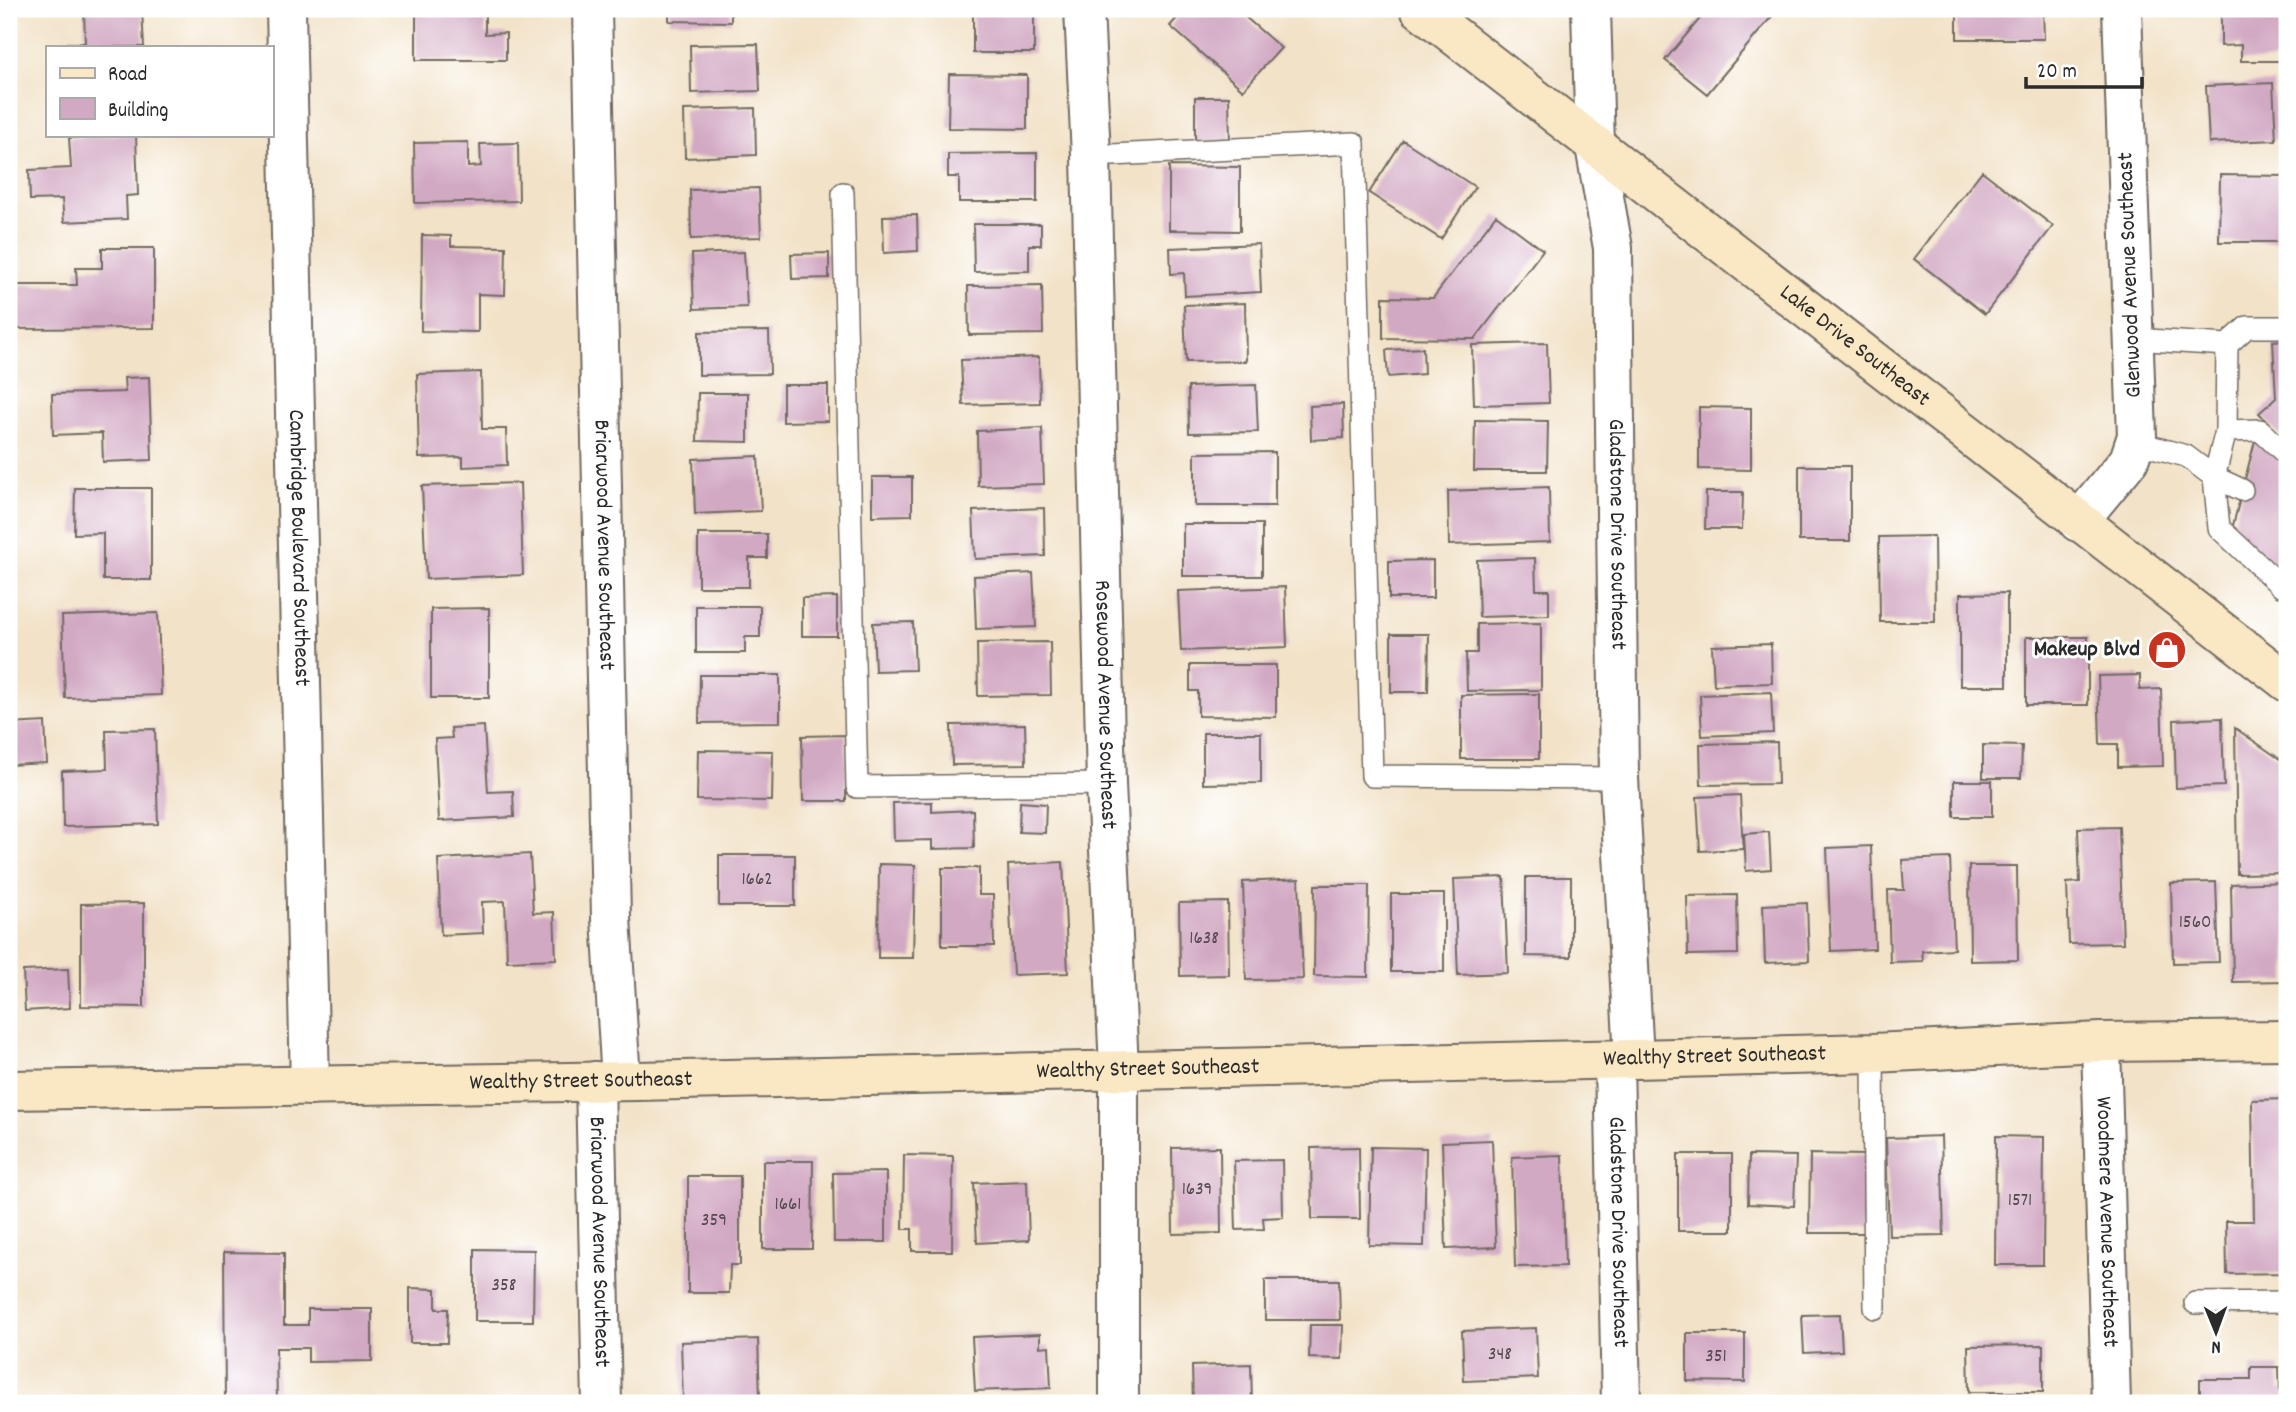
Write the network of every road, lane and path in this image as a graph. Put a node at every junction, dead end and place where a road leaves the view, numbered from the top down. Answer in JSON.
{"nodes":[{"id":1,"x":286,"y":9,"type":"edge"},
{"id":2,"x":593,"y":9,"type":"edge"},
{"id":3,"x":1084,"y":9,"type":"edge"},
{"id":4,"x":1420,"y":9,"type":"edge"},
{"id":5,"x":1591,"y":9,"type":"edge"},
{"id":6,"x":2122,"y":9,"type":"edge"},
{"id":7,"x":1595,"y":146,"type":"junction"},
{"id":8,"x":1091,"y":156,"type":"junction"},
{"id":9,"x":843,"y":193,"type":"dead end"},
{"id":10,"x":2287,"y":327,"type":"edge"},
{"id":11,"x":2133,"y":339,"type":"junction"},
{"id":12,"x":2227,"y":345,"type":"junction"},
{"id":13,"x":2226,"y":431,"type":"junction"},
{"id":14,"x":2135,"y":442,"type":"junction"},
{"id":15,"x":2287,"y":455,"type":"edge"},
{"id":16,"x":2214,"y":477,"type":"junction"},
{"id":17,"x":2242,"y":490,"type":"dead end"},
{"id":18,"x":2078,"y":522,"type":"junction"},
{"id":19,"x":2287,"y":578,"type":"edge"},
{"id":20,"x":2287,"y":682,"type":"edge"},
{"id":21,"x":1619,"y":778,"type":"junction"},
{"id":22,"x":1106,"y":784,"type":"junction"},
{"id":23,"x":2287,"y":1040,"type":"edge"},
{"id":24,"x":2101,"y":1042,"type":"junction"},
{"id":25,"x":1873,"y":1053,"type":"junction"},
{"id":26,"x":1624,"y":1059,"type":"junction"},
{"id":27,"x":1119,"y":1069,"type":"junction"},
{"id":28,"x":608,"y":1081,"type":"junction"},
{"id":29,"x":310,"y":1086,"type":"junction"},
{"id":30,"x":9,"y":1090,"type":"edge"},
{"id":31,"x":2287,"y":1302,"type":"edge"},
{"id":32,"x":2196,"y":1303,"type":"dead end"},
{"id":33,"x":1875,"y":1308,"type":"dead end"},
{"id":34,"x":602,"y":1403,"type":"edge"},
{"id":35,"x":1119,"y":1403,"type":"edge"},
{"id":36,"x":1621,"y":1403,"type":"edge"},
{"id":37,"x":2110,"y":1403,"type":"edge"}],
"edges":[{"from":1,"to":29,"type":"street","name":"Cambridge Boulevard Southeast"},
{"from":2,"to":28,"type":"street","name":"Briarwood Avenue Southeast"},
{"from":3,"to":8,"type":"street","name":"Rosewood Avenue Southeast"},
{"from":4,"to":7,"type":"main road","name":"Lake Drive Southeast"},
{"from":5,"to":7,"type":"street","name":"Gladstone Drive Southeast"},
{"from":6,"to":11,"type":"street","name":"Glenwood Avenue Southeast"},
{"from":7,"to":18,"type":"main road","name":"Lake Drive Southeast"},
{"from":7,"to":21,"type":"street","name":"Gladstone Drive Southeast"},
{"from":8,"to":21,"type":"lane"},
{"from":8,"to":22,"type":"street","name":"Rosewood Avenue Southeast"},
{"from":9,"to":22,"type":"lane"},
{"from":10,"to":12,"type":"lane"},
{"from":11,"to":12,"type":"lane"},
{"from":11,"to":14,"type":"street","name":"Glenwood Avenue Southeast"},
{"from":12,"to":13,"type":"lane"},
{"from":13,"to":15,"type":"lane"},
{"from":13,"to":16,"type":"lane"},
{"from":14,"to":16,"type":"lane"},
{"from":14,"to":18,"type":"street","name":"Glenwood Avenue Southeast"},
{"from":16,"to":17,"type":"lane"},
{"from":16,"to":19,"type":"lane"},
{"from":18,"to":20,"type":"main road","name":"Lake Drive Southeast"},
{"from":21,"to":26,"type":"street","name":"Gladstone Drive Southeast"},
{"from":22,"to":27,"type":"street","name":"Rosewood Avenue Southeast"},
{"from":23,"to":24,"type":"main road","name":"Wealthy Street Southeast"},
{"from":24,"to":25,"type":"main road","name":"Wealthy Street Southeast"},
{"from":24,"to":37,"type":"street","name":"Woodmere Avenue Southeast"},
{"from":25,"to":26,"type":"main road","name":"Wealthy Street Southeast"},
{"from":25,"to":33,"type":"lane"},
{"from":26,"to":27,"type":"main road","name":"Wealthy Street Southeast"},
{"from":26,"to":36,"type":"street","name":"Gladstone Drive Southeast"},
{"from":27,"to":28,"type":"main road","name":"Wealthy Street Southeast"},
{"from":27,"to":35,"type":"street","name":"Rosewood Avenue Southeast"},
{"from":28,"to":29,"type":"main road","name":"Wealthy Street Southeast"},
{"from":28,"to":34,"type":"street","name":"Briarwood Avenue Southeast"},
{"from":29,"to":30,"type":"main road","name":"Wealthy Street Southeast"},
{"from":31,"to":32,"type":"lane"}]}
